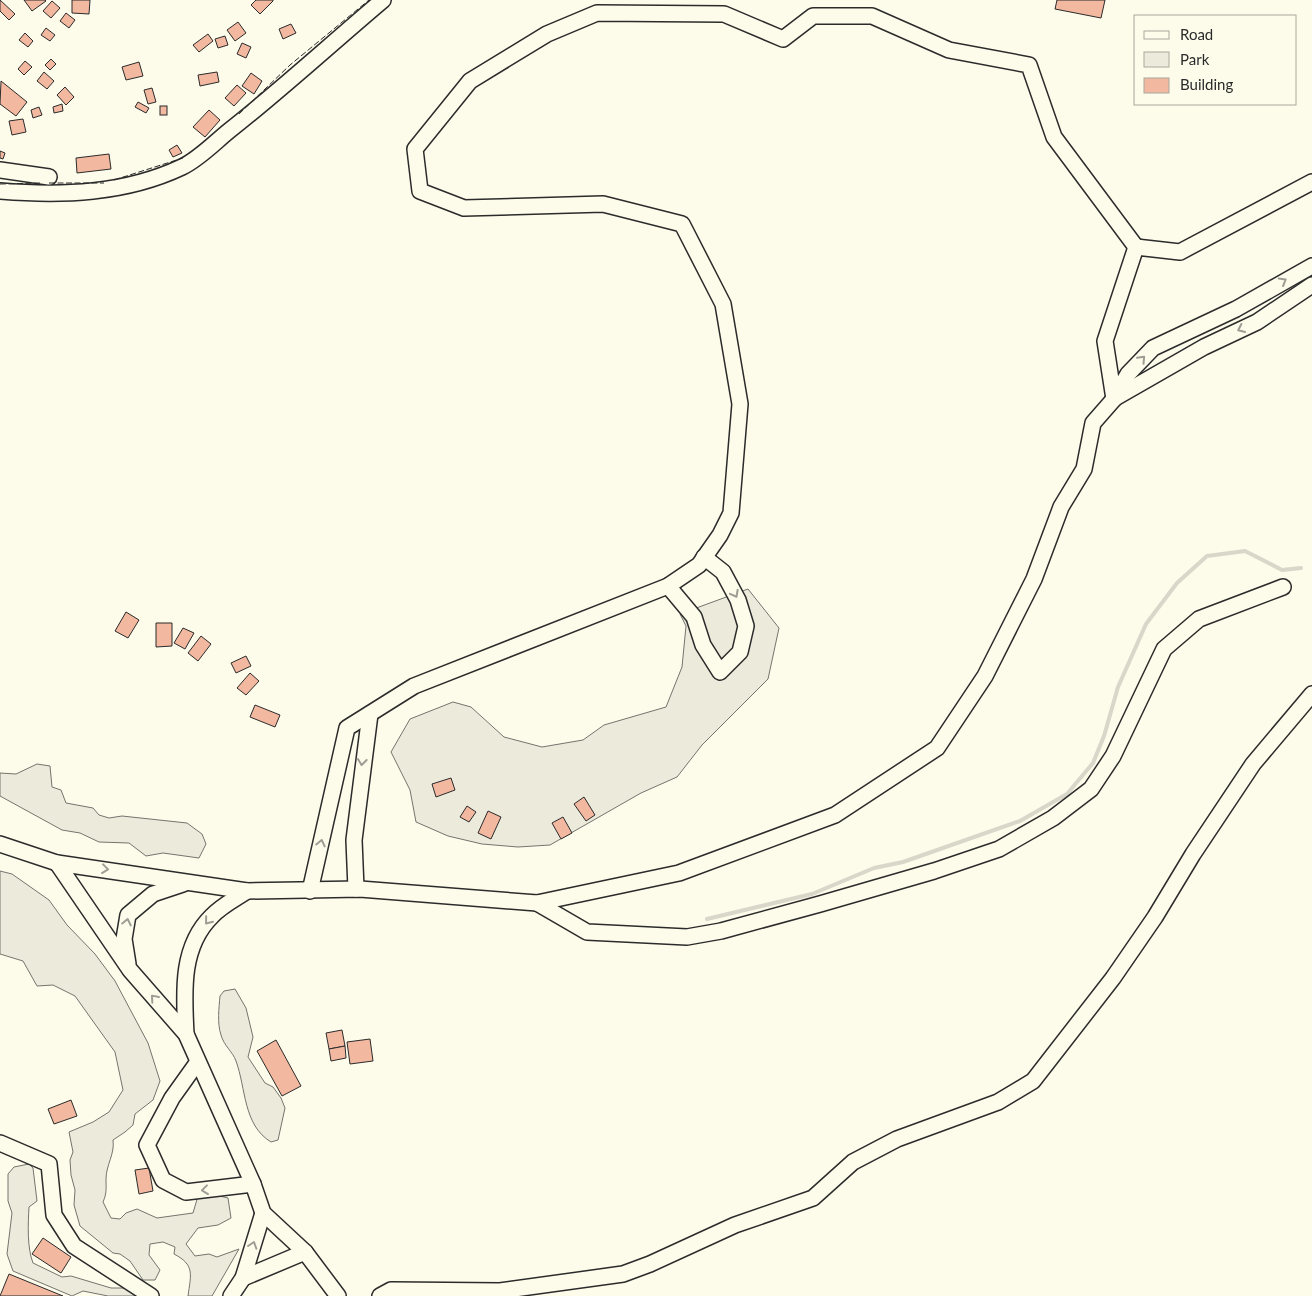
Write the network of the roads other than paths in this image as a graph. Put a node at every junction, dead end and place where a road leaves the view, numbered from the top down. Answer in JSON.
{"nodes":[{"id":1,"x":382,"y":0,"type":"edge"},
{"id":2,"x":0,"y":170,"type":"edge"},
{"id":3,"x":49,"y":177,"type":"dead end"},
{"id":4,"x":1312,"y":182,"type":"edge"},
{"id":5,"x":0,"y":191,"type":"edge"},
{"id":6,"x":1136,"y":247,"type":"junction"},
{"id":7,"x":1312,"y":266,"type":"edge"},
{"id":8,"x":1312,"y":285,"type":"edge"},
{"id":9,"x":1114,"y":399,"type":"junction"},
{"id":10,"x":704,"y":557,"type":"junction"},
{"id":11,"x":668,"y":586,"type":"junction"},
{"id":12,"x":1283,"y":587,"type":"dead end"},
{"id":13,"x":1312,"y":694,"type":"edge"},
{"id":14,"x":370,"y":714,"type":"junction"},
{"id":15,"x":0,"y":844,"type":"edge"},
{"id":16,"x":57,"y":864,"type":"junction"},
{"id":17,"x":188,"y":882,"type":"junction"},
{"id":18,"x":356,"y":889,"type":"junction"},
{"id":19,"x":246,"y":891,"type":"junction"},
{"id":20,"x":310,"y":891,"type":"junction"},
{"id":21,"x":537,"y":903,"type":"junction"},
{"id":22,"x":130,"y":970,"type":"junction"},
{"id":23,"x":186,"y":1034,"type":"junction"},
{"id":24,"x":197,"y":1063,"type":"junction"},
{"id":25,"x":0,"y":1143,"type":"edge"},
{"id":26,"x":253,"y":1184,"type":"junction"},
{"id":27,"x":264,"y":1213,"type":"junction"},
{"id":28,"x":305,"y":1252,"type":"junction"},
{"id":29,"x":323,"y":1276,"type":"junction"},
{"id":30,"x":243,"y":1278,"type":"junction"},
{"id":31,"x":151,"y":1296,"type":"edge"},
{"id":32,"x":231,"y":1296,"type":"edge"},
{"id":33,"x":324,"y":1296,"type":"edge"},
{"id":34,"x":338,"y":1296,"type":"edge"},
{"id":35,"x":380,"y":1296,"type":"edge"}],
"edges":[{"from":1,"to":5,"type":"street"},
{"from":2,"to":3,"type":"street"},
{"from":4,"to":6,"type":"street"},
{"from":6,"to":9,"type":"street"},
{"from":6,"to":10,"type":"street"},
{"from":9,"to":7,"type":"street","one_way":true},
{"from":8,"to":9,"type":"street","one_way":true},
{"from":9,"to":21,"type":"street"},
{"from":10,"to":11,"type":"street"},
{"from":10,"to":11,"type":"street","one_way":true},
{"from":11,"to":14,"type":"street"},
{"from":12,"to":21,"type":"street"},
{"from":13,"to":35,"type":"street"},
{"from":14,"to":18,"type":"street","one_way":true},
{"from":20,"to":14,"type":"street","one_way":true},
{"from":15,"to":16,"type":"street"},
{"from":16,"to":17,"type":"street","one_way":true},
{"from":16,"to":22,"type":"street"},
{"from":17,"to":19,"type":"street"},
{"from":22,"to":17,"type":"street","one_way":true},
{"from":18,"to":20,"type":"street"},
{"from":18,"to":21,"type":"street"},
{"from":19,"to":20,"type":"street"},
{"from":19,"to":23,"type":"street","one_way":true},
{"from":23,"to":22,"type":"street","one_way":true},
{"from":23,"to":24,"type":"street"},
{"from":24,"to":26,"type":"street"},
{"from":26,"to":24,"type":"street","one_way":true},
{"from":25,"to":31,"type":"street"},
{"from":26,"to":27,"type":"street"},
{"from":27,"to":28,"type":"street"},
{"from":30,"to":27,"type":"street","one_way":true},
{"from":28,"to":29,"type":"street"},
{"from":28,"to":30,"type":"street"},
{"from":29,"to":33,"type":"street"},
{"from":29,"to":34,"type":"street"},
{"from":30,"to":32,"type":"street"}]}
